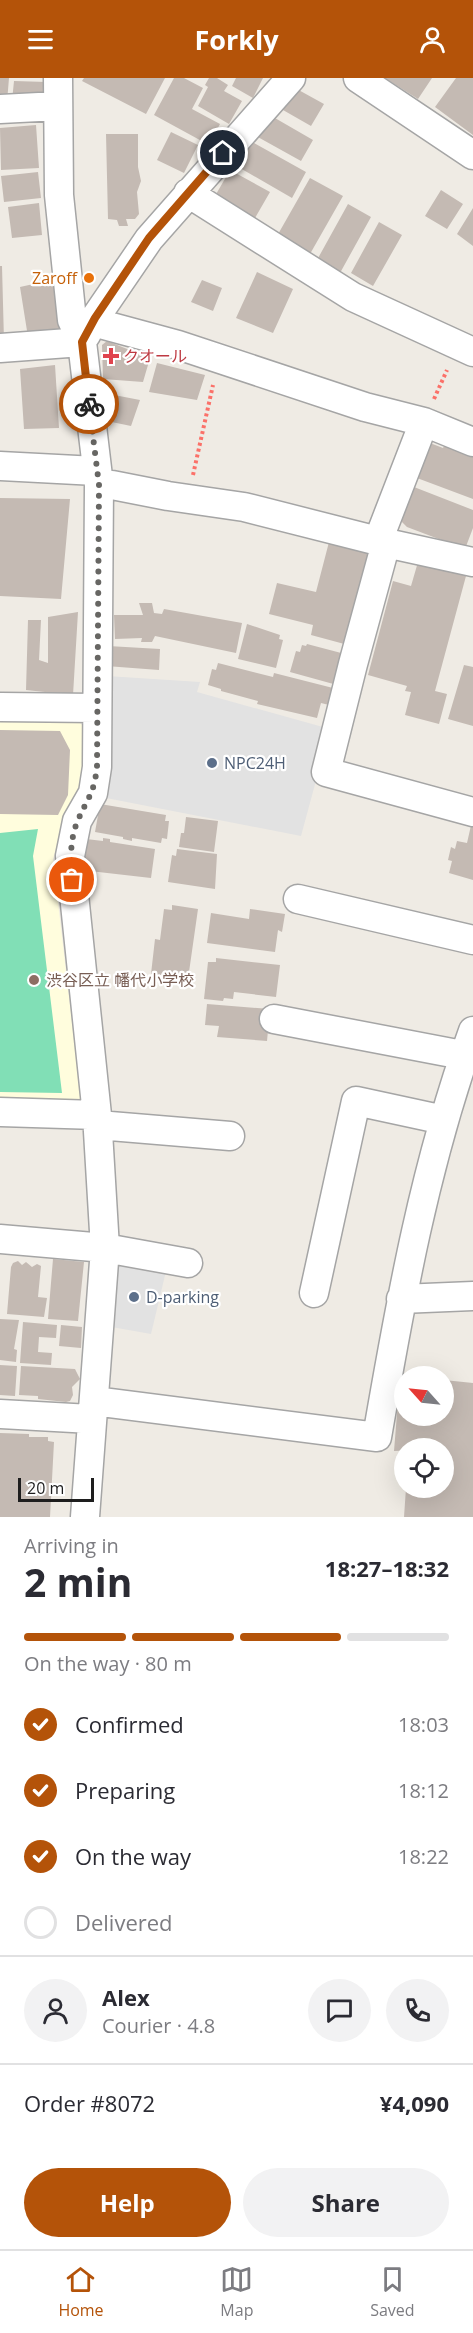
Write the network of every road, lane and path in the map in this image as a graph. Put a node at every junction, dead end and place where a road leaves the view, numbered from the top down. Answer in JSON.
{"nodes":[{"id":1,"x":291,"y":78,"type":"edge"},
{"id":2,"x":358,"y":78,"type":"edge"},
{"id":3,"x":58,"y":92,"type":"edge"},
{"id":4,"x":0,"y":109,"type":"edge"},
{"id":5,"x":473,"y":155,"type":"edge"},
{"id":6,"x":188,"y":193,"type":"junction"},
{"id":7,"x":95,"y":318,"type":"junction"},
{"id":8,"x":82,"y":342,"type":"junction"},
{"id":9,"x":0,"y":348,"type":"edge"},
{"id":10,"x":465,"y":348,"type":"edge"},
{"id":11,"x":219,"y":358,"type":"junction"},
{"id":12,"x":424,"y":422,"type":"junction"},
{"id":13,"x":473,"y":442,"type":"edge"},
{"id":14,"x":0,"y":466,"type":"edge"},
{"id":15,"x":98,"y":478,"type":"junction"},
{"id":16,"x":187,"y":499,"type":"junction"},
{"id":17,"x":382,"y":542,"type":"junction"},
{"id":18,"x":473,"y":562,"type":"edge"},
{"id":19,"x":0,"y":707,"type":"edge"},
{"id":20,"x":96,"y":708,"type":"junction"},
{"id":21,"x":473,"y":812,"type":"edge"},
{"id":22,"x":298,"y":899,"type":"dead end"},
{"id":23,"x":473,"y":940,"type":"edge"},
{"id":24,"x":274,"y":1019,"type":"dead end"},
{"id":25,"x":470,"y":1048,"type":"edge"},
{"id":26,"x":0,"y":1112,"type":"edge"},
{"id":27,"x":97,"y":1120,"type":"junction"},
{"id":28,"x":444,"y":1120,"type":"junction"},
{"id":29,"x":230,"y":1136,"type":"dead end"},
{"id":30,"x":0,"y":1239,"type":"edge"},
{"id":31,"x":105,"y":1248,"type":"junction"},
{"id":32,"x":189,"y":1263,"type":"dead end"},
{"id":33,"x":314,"y":1293,"type":"dead end"},
{"id":34,"x":473,"y":1296,"type":"edge"},
{"id":35,"x":400,"y":1299,"type":"junction"},
{"id":36,"x":93,"y":1410,"type":"junction"},
{"id":37,"x":0,"y":1414,"type":"edge"},
{"id":38,"x":85,"y":1517,"type":"edge"}],
"edges":[{"from":1,"to":6,"type":"street"},
{"from":2,"to":5,"type":"street"},
{"from":3,"to":4,"type":"street"},
{"from":3,"to":8,"type":"street"},
{"from":6,"to":7,"type":"street"},
{"from":6,"to":10,"type":"street"},
{"from":7,"to":8,"type":"street"},
{"from":7,"to":11,"type":"street"},
{"from":8,"to":9,"type":"street"},
{"from":8,"to":15,"type":"street"},
{"from":10,"to":12,"type":"path"},
{"from":11,"to":12,"type":"street"},
{"from":11,"to":16,"type":"path"},
{"from":12,"to":13,"type":"street"},
{"from":12,"to":17,"type":"street"},
{"from":14,"to":15,"type":"street"},
{"from":15,"to":16,"type":"street"},
{"from":15,"to":20,"type":"street"},
{"from":16,"to":17,"type":"street"},
{"from":17,"to":18,"type":"street"},
{"from":17,"to":21,"type":"street"},
{"from":19,"to":20,"type":"street"},
{"from":20,"to":27,"type":"street"},
{"from":22,"to":23,"type":"street"},
{"from":24,"to":25,"type":"street"},
{"from":25,"to":28,"type":"street"},
{"from":26,"to":27,"type":"street"},
{"from":27,"to":29,"type":"street"},
{"from":27,"to":31,"type":"street"},
{"from":28,"to":33,"type":"street"},
{"from":28,"to":35,"type":"street"},
{"from":30,"to":31,"type":"street"},
{"from":31,"to":32,"type":"street"},
{"from":31,"to":36,"type":"street"},
{"from":34,"to":35,"type":"street"},
{"from":35,"to":36,"type":"street"},
{"from":36,"to":37,"type":"street"},
{"from":36,"to":38,"type":"street"}]}
